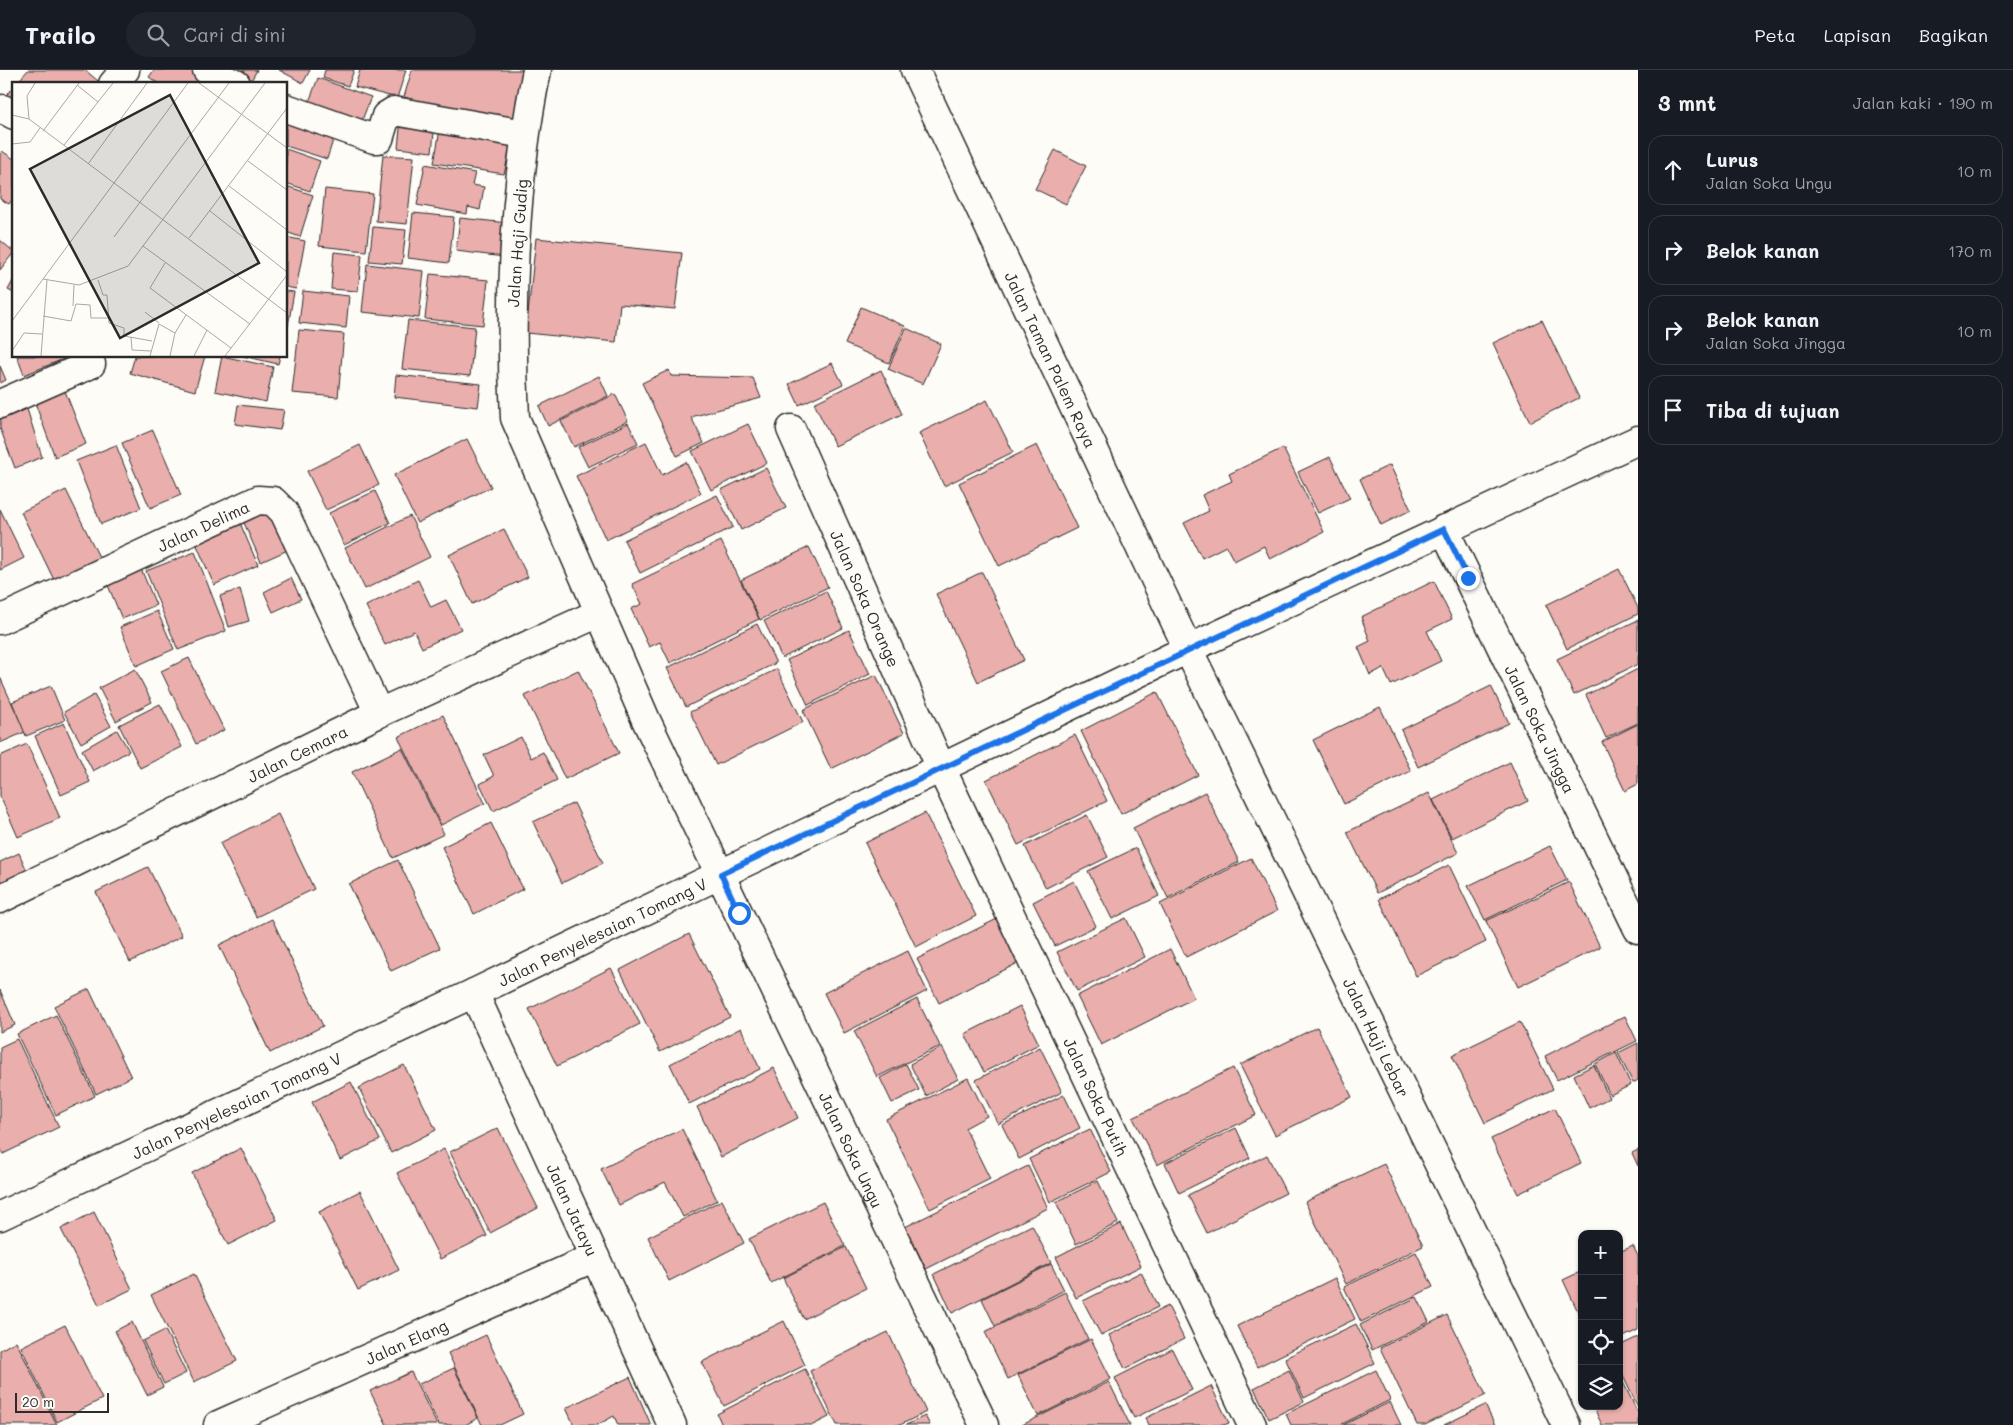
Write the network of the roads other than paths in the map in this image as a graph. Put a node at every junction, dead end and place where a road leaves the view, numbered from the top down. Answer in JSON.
{"nodes":[{"id":1,"x":125,"y":70,"type":"edge"},
{"id":2,"x":207,"y":70,"type":"edge"},
{"id":3,"x":537,"y":70,"type":"edge"},
{"id":4,"x":915,"y":70,"type":"edge"},
{"id":5,"x":115,"y":82,"type":"edge"},
{"id":6,"x":232,"y":82,"type":"edge"},
{"id":7,"x":288,"y":109,"type":"edge"},
{"id":8,"x":0,"y":110,"type":"edge"},
{"id":9,"x":12,"y":114,"type":"edge"},
{"id":10,"x":525,"y":134,"type":"junction"},
{"id":11,"x":91,"y":364,"type":"dead end"},
{"id":12,"x":0,"y":404,"type":"edge"},
{"id":13,"x":514,"y":418,"type":"joint"},
{"id":14,"x":792,"y":429,"type":"dead end"},
{"id":15,"x":1638,"y":440,"type":"edge"},
{"id":16,"x":1444,"y":529,"type":"junction"},
{"id":17,"x":599,"y":613,"type":"junction"},
{"id":18,"x":0,"y":620,"type":"edge"},
{"id":19,"x":1188,"y":649,"type":"junction"},
{"id":20,"x":379,"y":713,"type":"junction"},
{"id":21,"x":941,"y":768,"type":"junction"},
{"id":22,"x":721,"y":874,"type":"junction"},
{"id":23,"x":0,"y":899,"type":"edge"},
{"id":24,"x":1638,"y":929,"type":"edge"},
{"id":25,"x":474,"y":993,"type":"junction"},
{"id":26,"x":0,"y":1216,"type":"edge"},
{"id":27,"x":594,"y":1257,"type":"junction"},
{"id":28,"x":218,"y":1425,"type":"edge"},
{"id":29,"x":672,"y":1425,"type":"edge"},
{"id":30,"x":984,"y":1425,"type":"edge"},
{"id":31,"x":1252,"y":1425,"type":"edge"},
{"id":32,"x":1566,"y":1425,"type":"edge"}],
"edges":[{"from":1,"to":5,"type":"street"},
{"from":2,"to":6,"type":"street"},
{"from":3,"to":10,"type":"street","name":"Jalan Haji Gudig"},
{"from":4,"to":19,"type":"street","name":"Jalan Taman Palem Raya"},
{"from":7,"to":10,"type":"street"},
{"from":8,"to":9,"type":"street"},
{"from":10,"to":13,"type":"street","name":"Jalan Haji Gudig"},
{"from":11,"to":12,"type":"street"},
{"from":13,"to":17,"type":"street","name":"Jalan Soka Ungu"},
{"from":14,"to":21,"type":"street","name":"Jalan Soka Orange"},
{"from":15,"to":16,"type":"street","name":"Jalan Penyelesaian Tomang V"},
{"from":16,"to":19,"type":"street","name":"Jalan Penyelesaian Tomang V"},
{"from":16,"to":24,"type":"street","name":"Jalan Soka Jingga"},
{"from":17,"to":20,"type":"street","name":"Jalan Cemara"},
{"from":17,"to":22,"type":"street","name":"Jalan Soka Ungu"},
{"from":18,"to":20,"type":"street","name":"Jalan Delima"},
{"from":19,"to":21,"type":"street","name":"Jalan Penyelesaian Tomang V"},
{"from":19,"to":32,"type":"street","name":"Jalan Haji Lebar"},
{"from":20,"to":23,"type":"street","name":"Jalan Cemara"},
{"from":21,"to":22,"type":"street","name":"Jalan Penyelesaian Tomang V"},
{"from":21,"to":31,"type":"street","name":"Jalan Soka Putih"},
{"from":22,"to":25,"type":"street","name":"Jalan Penyelesaian Tomang V"},
{"from":22,"to":30,"type":"street","name":"Jalan Soka Ungu"},
{"from":25,"to":26,"type":"street","name":"Jalan Penyelesaian Tomang V"},
{"from":25,"to":27,"type":"street","name":"Jalan Jatayu"},
{"from":27,"to":28,"type":"street","name":"Jalan Elang"},
{"from":27,"to":29,"type":"street","name":"Jalan Jatayu"}]}
